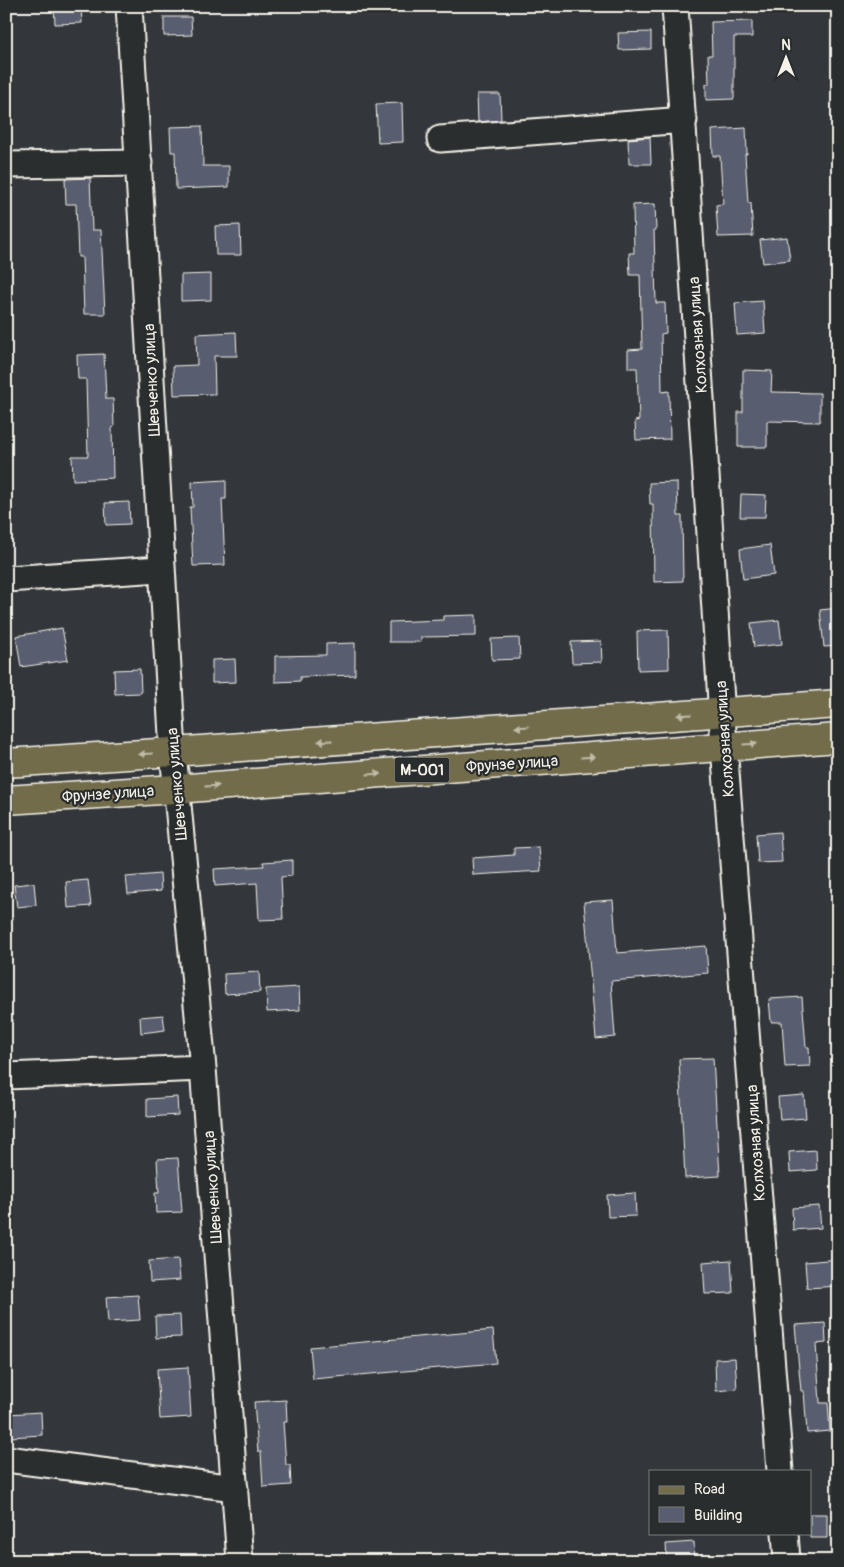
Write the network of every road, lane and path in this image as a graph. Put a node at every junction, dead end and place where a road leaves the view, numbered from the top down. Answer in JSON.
{"nodes":[{"id":1,"x":129,"y":6,"type":"edge"},
{"id":2,"x":675,"y":6,"type":"edge"},
{"id":3,"x":684,"y":120,"type":"junction"},
{"id":4,"x":440,"y":139,"type":"dead end"},
{"id":5,"x":139,"y":163,"type":"junction"},
{"id":6,"x":6,"y":165,"type":"edge"},
{"id":7,"x":161,"y":569,"type":"junction"},
{"id":8,"x":6,"y":579,"type":"edge"},
{"id":9,"x":838,"y":704,"type":"edge"},
{"id":10,"x":722,"y":712,"type":"junction"},
{"id":11,"x":838,"y":738,"type":"edge"},
{"id":12,"x":724,"y":746,"type":"junction"},
{"id":13,"x":173,"y":752,"type":"junction"},
{"id":14,"x":6,"y":763,"type":"edge"},
{"id":15,"x":176,"y":789,"type":"junction"},
{"id":16,"x":6,"y":800,"type":"edge"},
{"id":17,"x":203,"y":1068,"type":"junction"},
{"id":18,"x":6,"y":1076,"type":"edge"},
{"id":19,"x":6,"y":1459,"type":"edge"},
{"id":20,"x":780,"y":1470,"type":"edge"},
{"id":21,"x":235,"y":1488,"type":"junction"},
{"id":22,"x":785,"y":1534,"type":"edge"},
{"id":23,"x":240,"y":1561,"type":"edge"},
{"id":24,"x":787,"y":1561,"type":"edge"}],
"edges":[{"from":1,"to":5,"type":"street","name":"Шевченко улица"},
{"from":2,"to":3,"type":"street","name":"Колхозная улица"},
{"from":3,"to":4,"type":"street"},
{"from":3,"to":10,"type":"street","name":"Колхозная улица"},
{"from":5,"to":6,"type":"street"},
{"from":5,"to":7,"type":"street","name":"Шевченко улица"},
{"from":7,"to":8,"type":"street"},
{"from":7,"to":13,"type":"street","name":"Шевченко улица"},
{"from":9,"to":10,"type":"main road","number":"M-001"},
{"from":10,"to":12,"type":"street","name":"Колхозная улица"},
{"from":10,"to":13,"type":"main road","number":"M-001","one_way":true},
{"from":12,"to":11,"type":"main road","name":"Фрунзе улица","number":"M-001","one_way":true},
{"from":15,"to":12,"type":"main road","name":"Фрунзе улица","number":"M-001","one_way":true},
{"from":12,"to":20,"type":"street","name":"Колхозная улица"},
{"from":13,"to":14,"type":"main road","number":"M-001","one_way":true},
{"from":13,"to":15,"type":"street","name":"Шевченко улица"},
{"from":15,"to":16,"type":"main road","name":"Фрунзе улица","number":"M-001"},
{"from":15,"to":17,"type":"street","name":"Шевченко улица"},
{"from":17,"to":18,"type":"street"},
{"from":17,"to":21,"type":"street","name":"Шевченко улица"},
{"from":19,"to":21,"type":"street"},
{"from":21,"to":23,"type":"street","name":"Шевченко улица"},
{"from":22,"to":24,"type":"street"}]}
